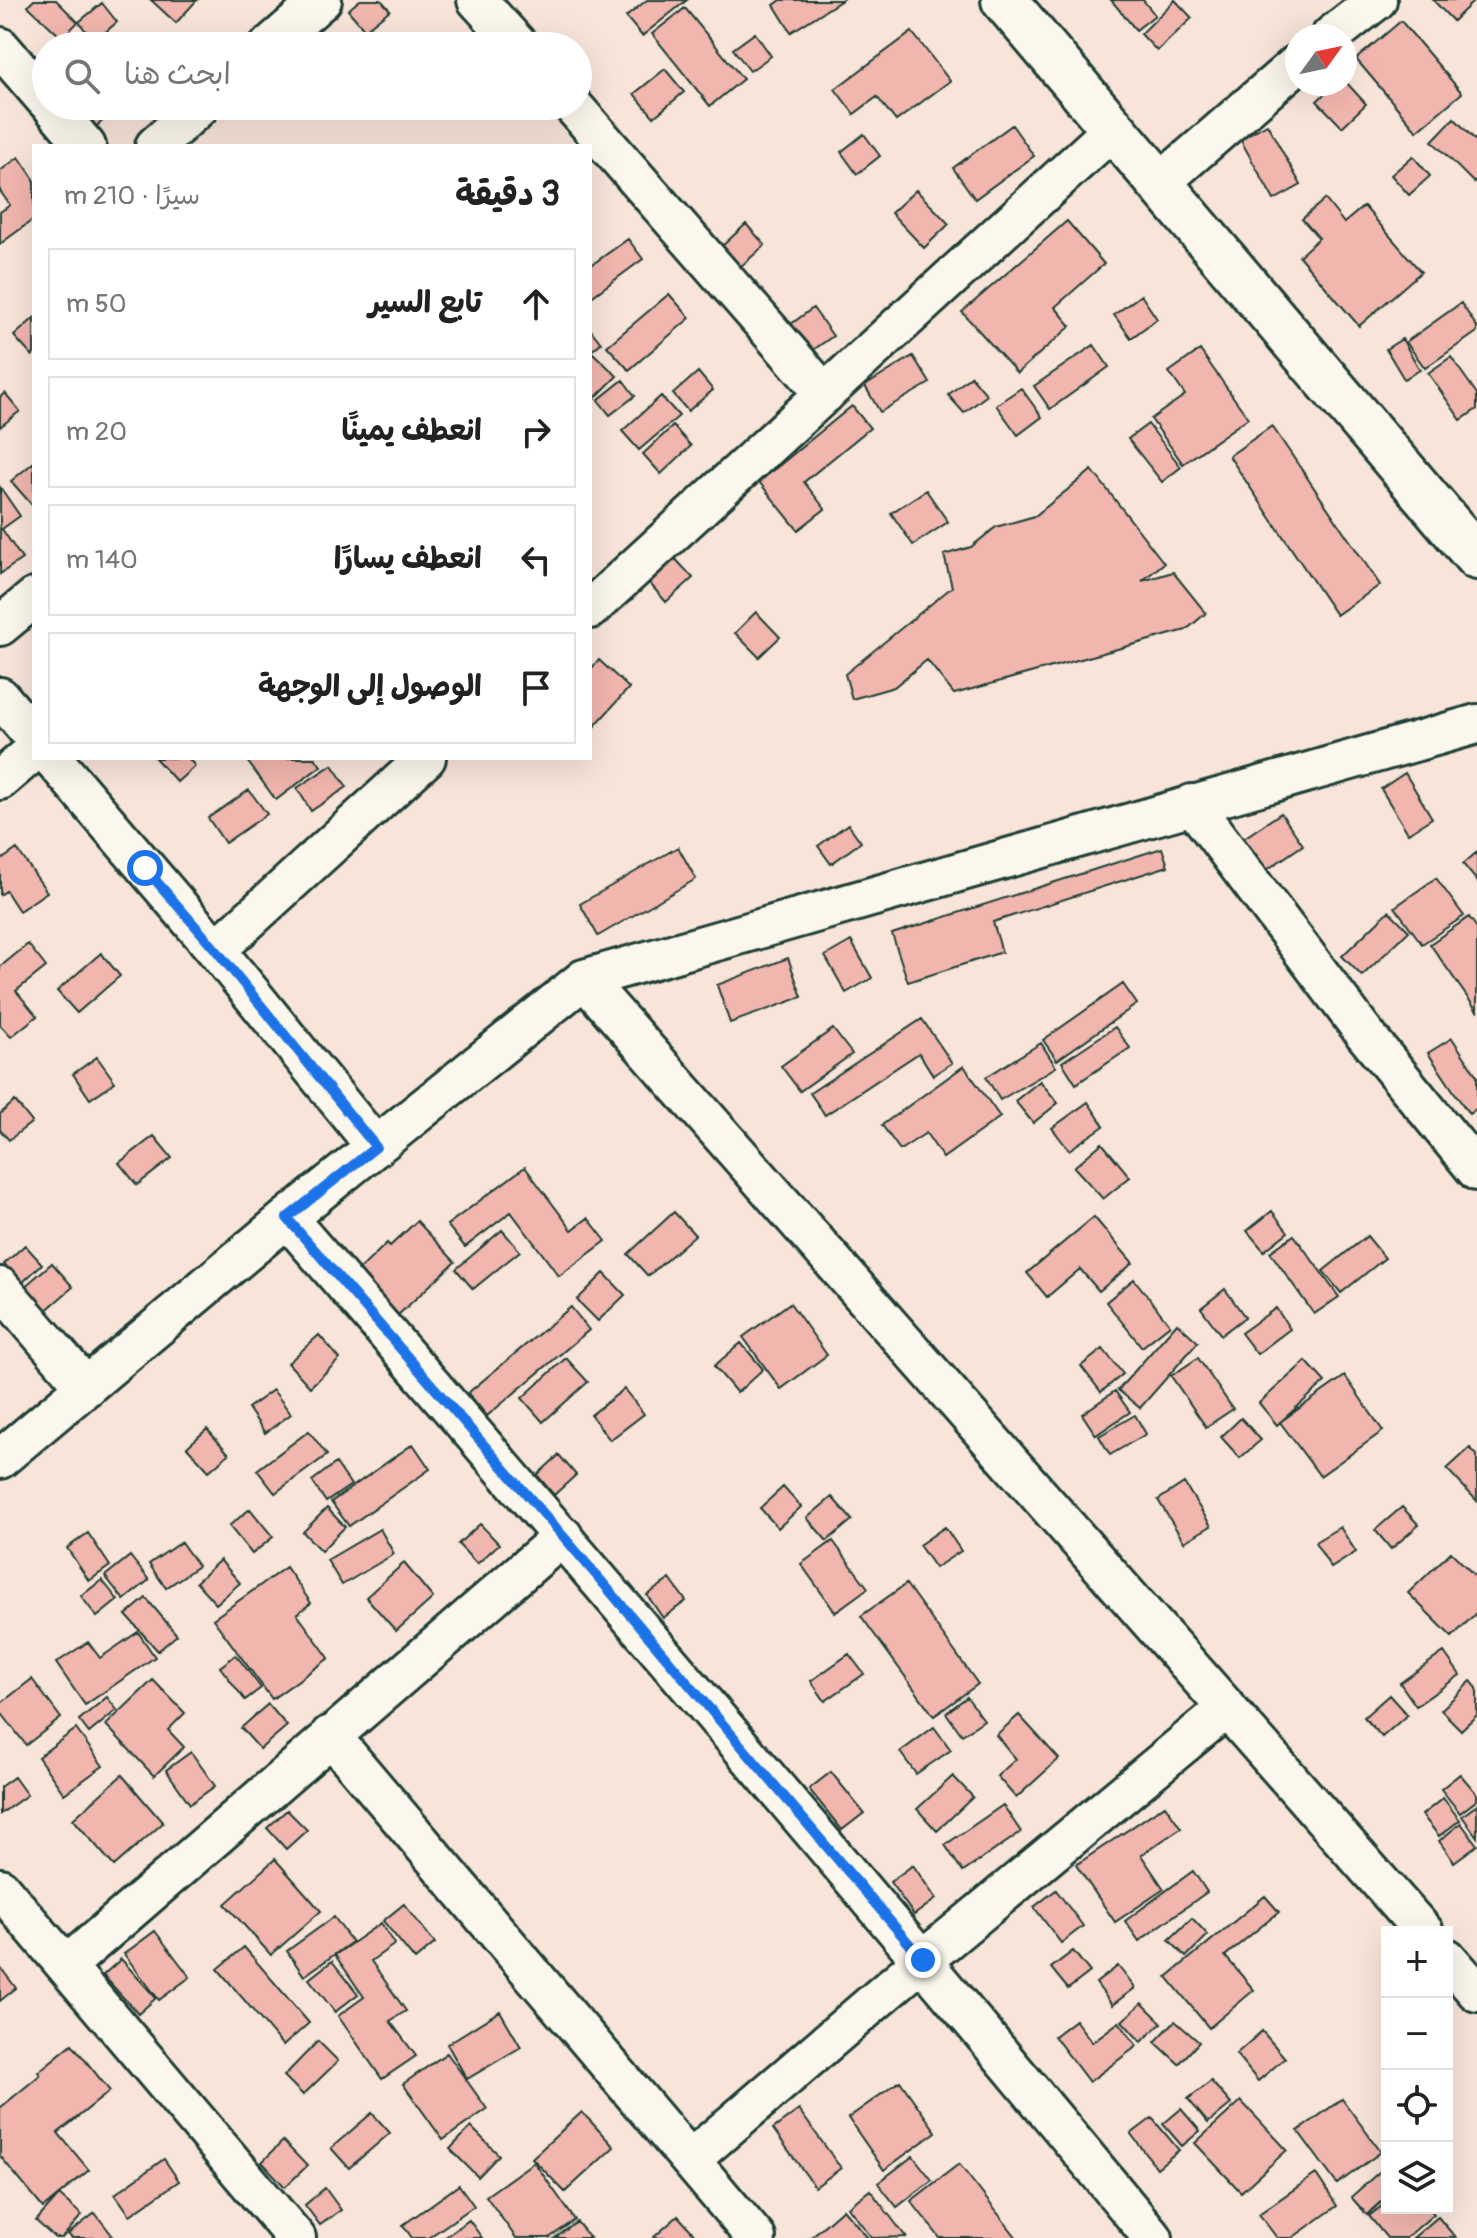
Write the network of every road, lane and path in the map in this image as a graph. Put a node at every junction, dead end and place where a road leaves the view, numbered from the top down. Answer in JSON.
{"nodes":[{"id":1,"x":322,"y":0,"type":"edge"},
{"id":2,"x":477,"y":0,"type":"edge"},
{"id":3,"x":1004,"y":0,"type":"edge"},
{"id":4,"x":1377,"y":0,"type":"edge"},
{"id":5,"x":1346,"y":24,"type":"edge"},
{"id":6,"x":285,"y":32,"type":"edge"},
{"id":7,"x":506,"y":32,"type":"edge"},
{"id":8,"x":0,"y":47,"type":"edge"},
{"id":9,"x":1285,"y":74,"type":"edge"},
{"id":10,"x":32,"y":84,"type":"edge"},
{"id":11,"x":64,"y":120,"type":"edge"},
{"id":12,"x":184,"y":120,"type":"edge"},
{"id":13,"x":582,"y":120,"type":"edge"},
{"id":14,"x":1112,"y":130,"type":"junction"},
{"id":15,"x":596,"y":142,"type":"edge"},
{"id":16,"x":84,"y":144,"type":"edge"},
{"id":17,"x":157,"y":144,"type":"edge"},
{"id":18,"x":1159,"y":184,"type":"junction"},
{"id":19,"x":825,"y":394,"type":"junction"},
{"id":20,"x":1477,"y":557,"type":"edge"},
{"id":21,"x":32,"y":600,"type":"edge"},
{"id":22,"x":592,"y":607,"type":"edge"},
{"id":23,"x":0,"y":626,"type":"edge"},
{"id":24,"x":0,"y":697,"type":"edge"},
{"id":25,"x":1477,"y":724,"type":"edge"},
{"id":26,"x":32,"y":735,"type":"edge"},
{"id":27,"x":32,"y":753,"type":"edge"},
{"id":28,"x":54,"y":760,"type":"edge"},
{"id":29,"x":424,"y":760,"type":"edge"},
{"id":30,"x":0,"y":780,"type":"edge"},
{"id":31,"x":1192,"y":804,"type":"junction"},
{"id":32,"x":216,"y":950,"type":"junction"},
{"id":33,"x":584,"y":979,"type":"junction"},
{"id":34,"x":376,"y":1147,"type":"junction"},
{"id":35,"x":1477,"y":1171,"type":"edge"},
{"id":36,"x":287,"y":1218,"type":"junction"},
{"id":37,"x":0,"y":1287,"type":"edge"},
{"id":38,"x":86,"y":1387,"type":"junction"},
{"id":39,"x":0,"y":1459,"type":"edge"},
{"id":40,"x":563,"y":1536,"type":"junction"},
{"id":41,"x":1227,"y":1708,"type":"junction"},
{"id":42,"x":330,"y":1735,"type":"junction"},
{"id":43,"x":0,"y":1888,"type":"edge"},
{"id":44,"x":1419,"y":1926,"type":"edge"},
{"id":45,"x":923,"y":1960,"type":"junction"},
{"id":46,"x":1453,"y":1965,"type":"edge"},
{"id":47,"x":66,"y":1966,"type":"junction"},
{"id":48,"x":1477,"y":1992,"type":"edge"},
{"id":49,"x":690,"y":2160,"type":"junction"},
{"id":50,"x":296,"y":2238,"type":"edge"},
{"id":51,"x":756,"y":2238,"type":"edge"},
{"id":52,"x":1153,"y":2238,"type":"edge"}],
"edges":[{"from":1,"to":6,"type":"street"},
{"from":2,"to":7,"type":"street"},
{"from":3,"to":14,"type":"main road"},
{"from":4,"to":5,"type":"street"},
{"from":8,"to":10,"type":"street"},
{"from":9,"to":18,"type":"street"},
{"from":11,"to":16,"type":"street"},
{"from":12,"to":17,"type":"street"},
{"from":13,"to":15,"type":"street"},
{"from":14,"to":18,"type":"main road"},
{"from":14,"to":19,"type":"street"},
{"from":15,"to":19,"type":"street"},
{"from":18,"to":20,"type":"main road"},
{"from":19,"to":22,"type":"street"},
{"from":21,"to":23,"type":"street"},
{"from":24,"to":26,"type":"street"},
{"from":25,"to":31,"type":"street"},
{"from":27,"to":30,"type":"street"},
{"from":28,"to":32,"type":"street"},
{"from":29,"to":32,"type":"street"},
{"from":31,"to":33,"type":"street"},
{"from":31,"to":35,"type":"street"},
{"from":32,"to":34,"type":"street"},
{"from":33,"to":34,"type":"street"},
{"from":33,"to":41,"type":"street"},
{"from":34,"to":36,"type":"street"},
{"from":36,"to":38,"type":"street"},
{"from":36,"to":40,"type":"street"},
{"from":37,"to":38,"type":"street"},
{"from":38,"to":39,"type":"street"},
{"from":40,"to":42,"type":"street"},
{"from":40,"to":45,"type":"street"},
{"from":41,"to":44,"type":"street"},
{"from":41,"to":45,"type":"street"},
{"from":42,"to":47,"type":"street"},
{"from":42,"to":49,"type":"street"},
{"from":43,"to":47,"type":"street"},
{"from":45,"to":49,"type":"street"},
{"from":45,"to":52,"type":"street"},
{"from":46,"to":48,"type":"street"},
{"from":47,"to":50,"type":"street"},
{"from":49,"to":51,"type":"street"}]}
